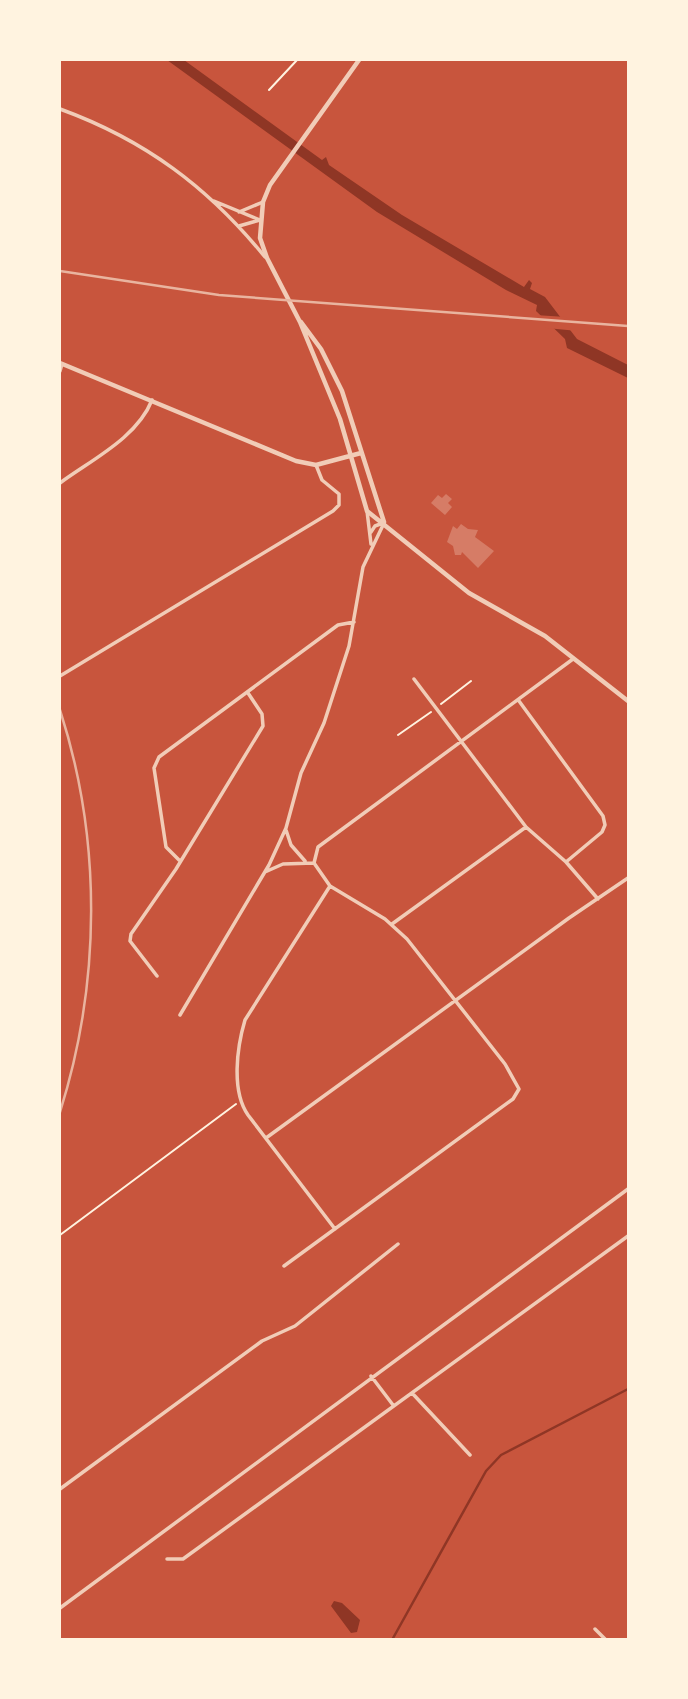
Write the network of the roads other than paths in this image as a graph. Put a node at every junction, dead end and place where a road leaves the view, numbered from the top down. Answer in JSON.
{"nodes":[{"id":1,"x":359,"y":60,"type":"edge"},
{"id":2,"x":60,"y":109,"type":"edge"},
{"id":3,"x":208,"y":197,"type":"junction"},
{"id":4,"x":263,"y":202,"type":"junction"},
{"id":5,"x":235,"y":212,"type":"junction"},
{"id":6,"x":260,"y":220,"type":"junction"},
{"id":7,"x":238,"y":226,"type":"junction"},
{"id":8,"x":267,"y":258,"type":"junction"},
{"id":9,"x":300,"y":322,"type":"junction"},
{"id":10,"x":61,"y":363,"type":"edge"},
{"id":11,"x":60,"y":371,"type":"edge"},
{"id":12,"x":152,"y":400,"type":"junction"},
{"id":13,"x":361,"y":453,"type":"junction"},
{"id":14,"x":351,"y":456,"type":"junction"},
{"id":15,"x":316,"y":465,"type":"junction"},
{"id":16,"x":60,"y":483,"type":"edge"},
{"id":17,"x":367,"y":511,"type":"junction"},
{"id":18,"x":384,"y":523,"type":"junction"},
{"id":19,"x":369,"y":534,"type":"junction"},
{"id":20,"x":371,"y":546,"type":"junction"},
{"id":21,"x":354,"y":622,"type":"junction"},
{"id":22,"x":573,"y":659,"type":"junction"},
{"id":23,"x":60,"y":676,"type":"edge"},
{"id":24,"x":414,"y":679,"type":"dead end"},
{"id":25,"x":248,"y":692,"type":"junction"},
{"id":26,"x":519,"y":701,"type":"junction"},
{"id":27,"x":628,"y":701,"type":"edge"},
{"id":28,"x":460,"y":740,"type":"junction"},
{"id":29,"x":526,"y":827,"type":"junction"},
{"id":30,"x":286,"y":828,"type":"junction"},
{"id":31,"x":180,"y":861,"type":"junction"},
{"id":32,"x":306,"y":862,"type":"junction"},
{"id":33,"x":566,"y":862,"type":"junction"},
{"id":34,"x":314,"y":863,"type":"junction"},
{"id":35,"x":263,"y":874,"type":"junction"},
{"id":36,"x":628,"y":878,"type":"edge"},
{"id":37,"x":330,"y":886,"type":"junction"},
{"id":38,"x":598,"y":899,"type":"junction"},
{"id":39,"x":392,"y":924,"type":"junction"},
{"id":40,"x":157,"y":976,"type":"dead end"},
{"id":41,"x":453,"y":1001,"type":"junction"},
{"id":42,"x":180,"y":1014,"type":"dead end"},
{"id":43,"x":266,"y":1138,"type":"junction"},
{"id":44,"x":628,"y":1189,"type":"edge"},
{"id":45,"x":335,"y":1228,"type":"junction"},
{"id":46,"x":628,"y":1236,"type":"edge"},
{"id":47,"x":398,"y":1244,"type":"dead end"},
{"id":48,"x":284,"y":1266,"type":"dead end"},
{"id":49,"x":371,"y":1376,"type":"junction"},
{"id":50,"x":412,"y":1393,"type":"junction"},
{"id":51,"x":394,"y":1406,"type":"junction"},
{"id":52,"x":470,"y":1455,"type":"dead end"},
{"id":53,"x":60,"y":1489,"type":"edge"},
{"id":54,"x":167,"y":1559,"type":"dead end"},
{"id":55,"x":60,"y":1601,"type":"edge"},
{"id":56,"x":67,"y":1602,"type":"junction"},
{"id":57,"x":60,"y":1608,"type":"edge"},
{"id":58,"x":595,"y":1629,"type":"dead end"},
{"id":59,"x":606,"y":1640,"type":"edge"}],
"edges":[{"from":1,"to":4,"type":"street"},
{"from":2,"to":3,"type":"street"},
{"from":3,"to":5,"type":"street"},
{"from":3,"to":7,"type":"street"},
{"from":4,"to":5,"type":"street"},
{"from":4,"to":6,"type":"street"},
{"from":5,"to":6,"type":"street"},
{"from":6,"to":7,"type":"street"},
{"from":6,"to":8,"type":"street"},
{"from":7,"to":8,"type":"street"},
{"from":8,"to":9,"type":"street"},
{"from":9,"to":13,"type":"street"},
{"from":9,"to":14,"type":"street"},
{"from":10,"to":11,"type":"street"},
{"from":10,"to":12,"type":"street"},
{"from":12,"to":15,"type":"street"},
{"from":12,"to":16,"type":"street"},
{"from":13,"to":14,"type":"street"},
{"from":13,"to":18,"type":"street"},
{"from":14,"to":15,"type":"street"},
{"from":14,"to":17,"type":"street"},
{"from":15,"to":23,"type":"street"},
{"from":17,"to":18,"type":"street"},
{"from":17,"to":19,"type":"street"},
{"from":18,"to":19,"type":"street"},
{"from":18,"to":20,"type":"street"},
{"from":18,"to":22,"type":"street"},
{"from":19,"to":20,"type":"street"},
{"from":20,"to":21,"type":"street"},
{"from":21,"to":25,"type":"street"},
{"from":21,"to":30,"type":"street"},
{"from":22,"to":26,"type":"street"},
{"from":22,"to":27,"type":"street"},
{"from":24,"to":28,"type":"street"},
{"from":25,"to":31,"type":"street"},
{"from":25,"to":31,"type":"street"},
{"from":26,"to":28,"type":"street"},
{"from":26,"to":33,"type":"street"},
{"from":28,"to":29,"type":"street"},
{"from":28,"to":34,"type":"street"},
{"from":29,"to":33,"type":"street"},
{"from":29,"to":39,"type":"street"},
{"from":30,"to":32,"type":"street"},
{"from":30,"to":35,"type":"street"},
{"from":31,"to":40,"type":"street"},
{"from":32,"to":34,"type":"street"},
{"from":32,"to":35,"type":"street"},
{"from":33,"to":38,"type":"street"},
{"from":34,"to":37,"type":"street"},
{"from":35,"to":42,"type":"street"},
{"from":36,"to":38,"type":"street"},
{"from":37,"to":39,"type":"street"},
{"from":37,"to":43,"type":"street"},
{"from":38,"to":41,"type":"street"},
{"from":39,"to":41,"type":"street"},
{"from":41,"to":43,"type":"street"},
{"from":41,"to":45,"type":"street"},
{"from":43,"to":45,"type":"street"},
{"from":44,"to":49,"type":"street"},
{"from":45,"to":48,"type":"street"},
{"from":46,"to":50,"type":"street"},
{"from":47,"to":53,"type":"street"},
{"from":49,"to":51,"type":"street"},
{"from":49,"to":56,"type":"street"},
{"from":50,"to":51,"type":"street"},
{"from":50,"to":52,"type":"street"},
{"from":51,"to":54,"type":"street"},
{"from":55,"to":56,"type":"street"},
{"from":56,"to":57,"type":"street"},
{"from":58,"to":59,"type":"street"}]}
